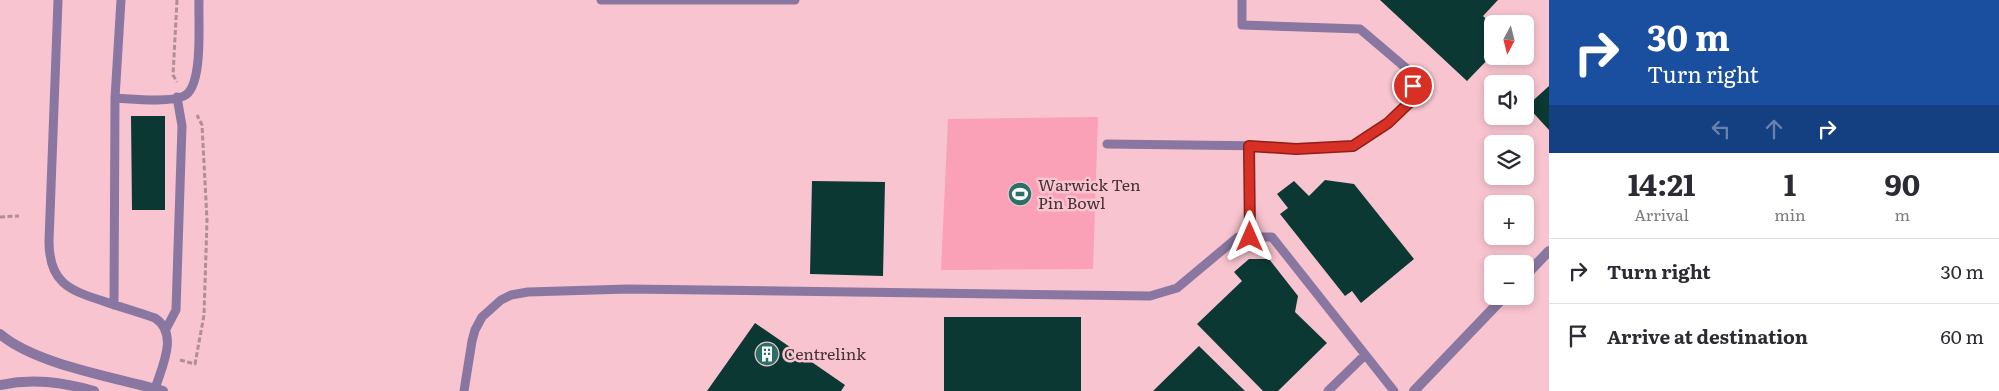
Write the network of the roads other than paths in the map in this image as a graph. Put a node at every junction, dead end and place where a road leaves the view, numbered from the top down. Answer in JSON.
{"nodes":[{"id":1,"x":58,"y":0,"type":"edge"},
{"id":2,"x":121,"y":0,"type":"edge"},
{"id":3,"x":199,"y":0,"type":"edge"},
{"id":4,"x":601,"y":0,"type":"edge"},
{"id":5,"x":795,"y":0,"type":"edge"},
{"id":6,"x":1242,"y":0,"type":"edge"},
{"id":7,"x":181,"y":97,"type":"junction"},
{"id":8,"x":116,"y":98,"type":"junction"},
{"id":9,"x":1107,"y":144,"type":"dead end"},
{"id":10,"x":1249,"y":146,"type":"junction"},
{"id":11,"x":1250,"y":237,"type":"junction"},
{"id":12,"x":1549,"y":251,"type":"edge"},
{"id":13,"x":1534,"y":267,"type":"edge"},
{"id":14,"x":114,"y":305,"type":"junction"},
{"id":15,"x":1496,"y":305,"type":"edge"},
{"id":16,"x":166,"y":329,"type":"junction"},
{"id":17,"x":0,"y":334,"type":"edge"},
{"id":18,"x":1365,"y":355,"type":"junction"},
{"id":19,"x":0,"y":385,"type":"edge"},
{"id":20,"x":159,"y":390,"type":"edge"},
{"id":21,"x":94,"y":391,"type":"edge"},
{"id":22,"x":464,"y":391,"type":"edge"},
{"id":23,"x":1328,"y":391,"type":"edge"},
{"id":24,"x":1394,"y":391,"type":"edge"},
{"id":25,"x":1414,"y":391,"type":"edge"}],
"edges":[{"from":1,"to":14,"type":"lane"},
{"from":2,"to":8,"type":"lane"},
{"from":3,"to":7,"type":"lane"},
{"from":4,"to":5,"type":"lane"},
{"from":6,"to":10,"type":"lane"},
{"from":7,"to":8,"type":"lane"},
{"from":7,"to":16,"type":"lane"},
{"from":8,"to":14,"type":"lane"},
{"from":9,"to":10,"type":"lane"},
{"from":10,"to":11,"type":"lane"},
{"from":11,"to":18,"type":"lane"},
{"from":11,"to":22,"type":"lane"},
{"from":12,"to":13,"type":"street"},
{"from":14,"to":16,"type":"lane"},
{"from":15,"to":25,"type":"street"},
{"from":16,"to":20,"type":"lane"},
{"from":17,"to":20,"type":"street"},
{"from":18,"to":23,"type":"lane"},
{"from":18,"to":24,"type":"lane"},
{"from":19,"to":21,"type":"street"}]}
